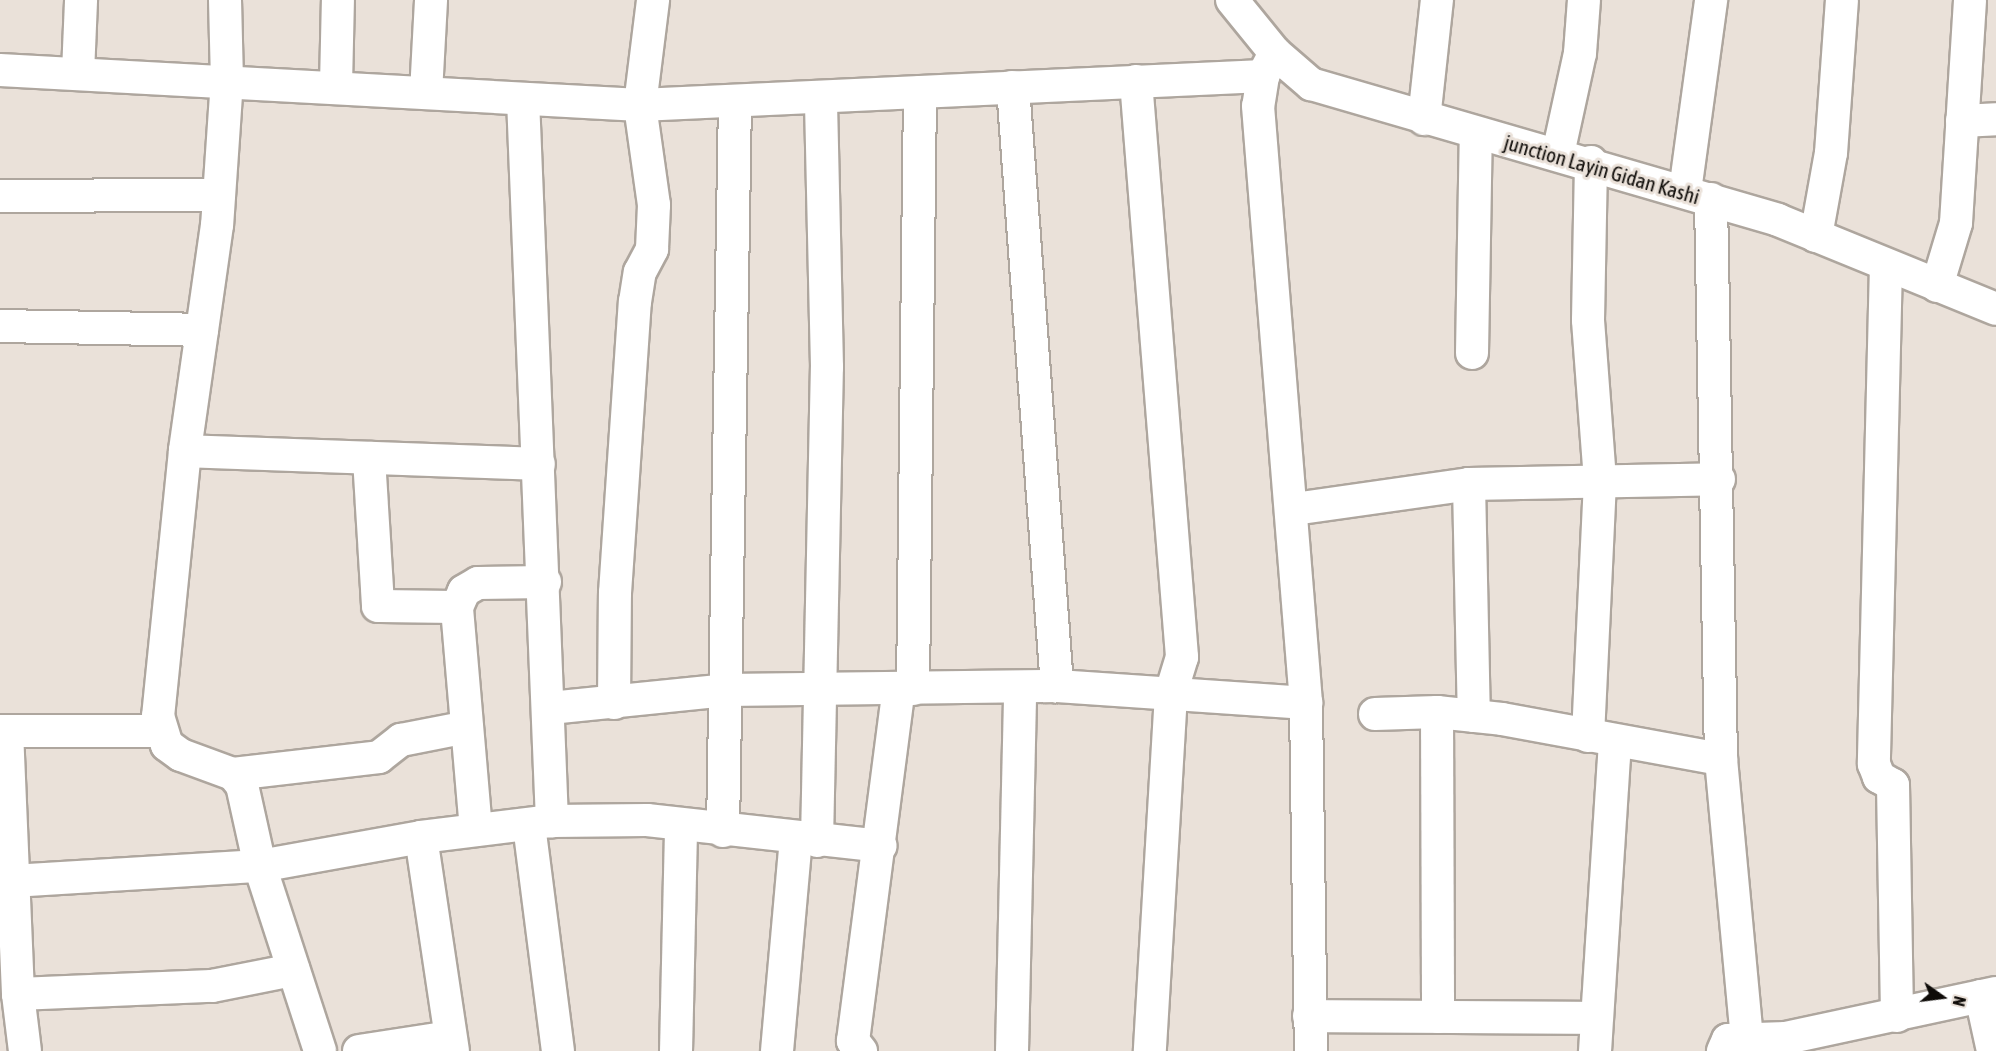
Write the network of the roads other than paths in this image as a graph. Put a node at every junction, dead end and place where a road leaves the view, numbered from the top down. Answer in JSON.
{"nodes":[{"id":1,"x":81,"y":0,"type":"edge"},
{"id":2,"x":225,"y":0,"type":"edge"},
{"id":3,"x":338,"y":0,"type":"edge"},
{"id":4,"x":431,"y":0,"type":"edge"},
{"id":5,"x":653,"y":0,"type":"edge"},
{"id":6,"x":1232,"y":0,"type":"edge"},
{"id":7,"x":1437,"y":0,"type":"edge"},
{"id":8,"x":1584,"y":0,"type":"edge"},
{"id":9,"x":1711,"y":0,"type":"edge"},
{"id":10,"x":1842,"y":0,"type":"edge"},
{"id":11,"x":1970,"y":0,"type":"edge"},
{"id":12,"x":1269,"y":65,"type":"junction"},
{"id":13,"x":0,"y":70,"type":"edge"},
{"id":14,"x":78,"y":74,"type":"junction"},
{"id":15,"x":227,"y":80,"type":"junction"},
{"id":16,"x":1136,"y":81,"type":"junction"},
{"id":17,"x":336,"y":85,"type":"junction"},
{"id":18,"x":1012,"y":87,"type":"junction"},
{"id":19,"x":920,"y":92,"type":"junction"},
{"id":20,"x":426,"y":93,"type":"junction"},
{"id":21,"x":821,"y":97,"type":"junction"},
{"id":22,"x":524,"y":99,"type":"junction"},
{"id":23,"x":735,"y":101,"type":"junction"},
{"id":24,"x":640,"y":105,"type":"junction"},
{"id":25,"x":1424,"y":118,"type":"junction"},
{"id":26,"x":1996,"y":119,"type":"edge"},
{"id":27,"x":1962,"y":121,"type":"junction"},
{"id":28,"x":1476,"y":134,"type":"junction"},
{"id":29,"x":1558,"y":154,"type":"junction"},
{"id":30,"x":1591,"y":162,"type":"junction"},
{"id":31,"x":219,"y":195,"type":"junction"},
{"id":32,"x":1698,"y":195,"type":"junction"},
{"id":33,"x":0,"y":196,"type":"edge"},
{"id":34,"x":1816,"y":236,"type":"junction"},
{"id":35,"x":1886,"y":265,"type":"junction"},
{"id":36,"x":1937,"y":285,"type":"junction"},
{"id":37,"x":1996,"y":309,"type":"edge"},
{"id":38,"x":0,"y":326,"type":"edge"},
{"id":39,"x":202,"y":330,"type":"junction"},
{"id":40,"x":1472,"y":353,"type":"dead end"},
{"id":41,"x":185,"y":451,"type":"junction"},
{"id":42,"x":369,"y":458,"type":"junction"},
{"id":43,"x":539,"y":464,"type":"junction"},
{"id":44,"x":1719,"y":479,"type":"junction"},
{"id":45,"x":1600,"y":480,"type":"junction"},
{"id":46,"x":1469,"y":484,"type":"junction"},
{"id":47,"x":1294,"y":509,"type":"junction"},
{"id":48,"x":544,"y":582,"type":"junction"},
{"id":49,"x":457,"y":607,"type":"junction"},
{"id":50,"x":1057,"y":686,"type":"junction"},
{"id":51,"x":1020,"y":687,"type":"junction"},
{"id":52,"x":906,"y":689,"type":"junction"},
{"id":53,"x":726,"y":690,"type":"junction"},
{"id":54,"x":820,"y":692,"type":"junction"},
{"id":55,"x":1171,"y":694,"type":"junction"},
{"id":56,"x":614,"y":703,"type":"junction"},
{"id":57,"x":1306,"y":703,"type":"junction"},
{"id":58,"x":550,"y":708,"type":"junction"},
{"id":59,"x":1437,"y":712,"type":"junction"},
{"id":60,"x":1375,"y":714,"type":"dead end"},
{"id":61,"x":1474,"y":716,"type":"junction"},
{"id":62,"x":467,"y":727,"type":"junction"},
{"id":63,"x":4,"y":731,"type":"edge"},
{"id":64,"x":161,"y":731,"type":"junction"},
{"id":65,"x":1602,"y":739,"type":"junction"},
{"id":66,"x":1721,"y":759,"type":"junction"},
{"id":67,"x":233,"y":774,"type":"junction"},
{"id":68,"x":540,"y":823,"type":"junction"},
{"id":69,"x":681,"y":826,"type":"junction"},
{"id":70,"x":476,"y":830,"type":"junction"},
{"id":71,"x":723,"y":831,"type":"junction"},
{"id":72,"x":422,"y":837,"type":"junction"},
{"id":73,"x":806,"y":840,"type":"junction"},
{"id":74,"x":881,"y":846,"type":"junction"},
{"id":75,"x":260,"y":866,"type":"junction"},
{"id":76,"x":8,"y":894,"type":"edge"},
{"id":77,"x":293,"y":970,"type":"junction"},
{"id":78,"x":18,"y":994,"type":"junction"},
{"id":79,"x":1989,"y":995,"type":"edge"},
{"id":80,"x":1309,"y":1016,"type":"junction"},
{"id":81,"x":1897,"y":1016,"type":"junction"},
{"id":82,"x":1438,"y":1017,"type":"junction"},
{"id":83,"x":1594,"y":1018,"type":"junction"},
{"id":84,"x":1856,"y":1038,"type":"edge"},
{"id":85,"x":451,"y":1044,"type":"edge"},
{"id":86,"x":1735,"y":1045,"type":"edge"},
{"id":87,"x":25,"y":1051,"type":"edge"},
{"id":88,"x":320,"y":1051,"type":"edge"},
{"id":89,"x":359,"y":1051,"type":"edge"},
{"id":90,"x":558,"y":1051,"type":"edge"},
{"id":91,"x":676,"y":1051,"type":"edge"},
{"id":92,"x":777,"y":1051,"type":"edge"},
{"id":93,"x":861,"y":1051,"type":"edge"},
{"id":94,"x":1012,"y":1051,"type":"edge"},
{"id":95,"x":1150,"y":1051,"type":"edge"},
{"id":96,"x":1311,"y":1051,"type":"edge"},
{"id":97,"x":1595,"y":1051,"type":"edge"},
{"id":98,"x":1993,"y":1051,"type":"edge"}],
"edges":[{"from":1,"to":14,"type":"street"},
{"from":2,"to":15,"type":"street"},
{"from":3,"to":17,"type":"street"},
{"from":4,"to":20,"type":"street"},
{"from":5,"to":24,"type":"street"},
{"from":6,"to":12,"type":"street","name":"junction Layin Gidan Kashi"},
{"from":7,"to":25,"type":"street"},
{"from":8,"to":29,"type":"street"},
{"from":9,"to":32,"type":"street"},
{"from":10,"to":34,"type":"street"},
{"from":11,"to":27,"type":"street"},
{"from":12,"to":16,"type":"street"},
{"from":12,"to":25,"type":"street","name":"junction Layin Gidan Kashi"},
{"from":12,"to":47,"type":"street"},
{"from":13,"to":14,"type":"street"},
{"from":14,"to":15,"type":"street"},
{"from":15,"to":17,"type":"street"},
{"from":15,"to":31,"type":"street"},
{"from":16,"to":18,"type":"street"},
{"from":16,"to":55,"type":"street"},
{"from":17,"to":20,"type":"street"},
{"from":18,"to":19,"type":"street"},
{"from":18,"to":50,"type":"street"},
{"from":19,"to":21,"type":"street"},
{"from":19,"to":52,"type":"street"},
{"from":20,"to":22,"type":"street"},
{"from":21,"to":23,"type":"street"},
{"from":21,"to":54,"type":"street"},
{"from":22,"to":24,"type":"street"},
{"from":22,"to":43,"type":"street"},
{"from":23,"to":24,"type":"street"},
{"from":23,"to":53,"type":"street"},
{"from":24,"to":56,"type":"street"},
{"from":25,"to":28,"type":"street","name":"junction Layin Gidan Kashi"},
{"from":26,"to":27,"type":"street"},
{"from":27,"to":36,"type":"street"},
{"from":28,"to":29,"type":"street","name":"junction Layin Gidan Kashi"},
{"from":28,"to":40,"type":"street"},
{"from":29,"to":30,"type":"street","name":"junction Layin Gidan Kashi"},
{"from":30,"to":32,"type":"street","name":"junction Layin Gidan Kashi"},
{"from":30,"to":45,"type":"street"},
{"from":31,"to":33,"type":"street"},
{"from":31,"to":39,"type":"street"},
{"from":32,"to":34,"type":"street","name":"junction Layin Gidan Kashi"},
{"from":32,"to":44,"type":"street"},
{"from":34,"to":35,"type":"street","name":"junction Layin Gidan Kashi"},
{"from":35,"to":36,"type":"street","name":"junction Layin Gidan Kashi"},
{"from":35,"to":81,"type":"street"},
{"from":36,"to":37,"type":"street","name":"junction Layin Gidan Kashi"},
{"from":38,"to":39,"type":"street"},
{"from":39,"to":41,"type":"street"},
{"from":41,"to":42,"type":"street"},
{"from":41,"to":64,"type":"street"},
{"from":42,"to":43,"type":"street"},
{"from":42,"to":49,"type":"street"},
{"from":43,"to":48,"type":"street"},
{"from":44,"to":45,"type":"street"},
{"from":44,"to":66,"type":"street"},
{"from":45,"to":46,"type":"street"},
{"from":45,"to":65,"type":"street"},
{"from":46,"to":47,"type":"street"},
{"from":46,"to":61,"type":"street"},
{"from":47,"to":57,"type":"street"},
{"from":48,"to":49,"type":"street"},
{"from":48,"to":58,"type":"street"},
{"from":49,"to":62,"type":"street"},
{"from":50,"to":51,"type":"street"},
{"from":50,"to":55,"type":"street"},
{"from":51,"to":52,"type":"street"},
{"from":51,"to":94,"type":"street"},
{"from":52,"to":54,"type":"street"},
{"from":52,"to":74,"type":"street"},
{"from":53,"to":54,"type":"street"},
{"from":53,"to":56,"type":"street"},
{"from":53,"to":71,"type":"street"},
{"from":54,"to":73,"type":"street"},
{"from":55,"to":57,"type":"street"},
{"from":55,"to":95,"type":"street"},
{"from":56,"to":58,"type":"street"},
{"from":57,"to":80,"type":"street"},
{"from":58,"to":68,"type":"street"},
{"from":59,"to":60,"type":"street"},
{"from":59,"to":61,"type":"street"},
{"from":59,"to":82,"type":"street"},
{"from":61,"to":65,"type":"street"},
{"from":62,"to":67,"type":"street"},
{"from":62,"to":70,"type":"street"},
{"from":63,"to":64,"type":"street"},
{"from":63,"to":76,"type":"street"},
{"from":64,"to":67,"type":"street"},
{"from":65,"to":66,"type":"street"},
{"from":65,"to":83,"type":"street"},
{"from":66,"to":86,"type":"street"},
{"from":67,"to":75,"type":"street"},
{"from":68,"to":69,"type":"street"},
{"from":68,"to":70,"type":"street"},
{"from":68,"to":90,"type":"street"},
{"from":69,"to":71,"type":"street"},
{"from":69,"to":91,"type":"street"},
{"from":70,"to":72,"type":"street"},
{"from":71,"to":73,"type":"street"},
{"from":72,"to":75,"type":"street"},
{"from":72,"to":85,"type":"street"},
{"from":73,"to":74,"type":"street"},
{"from":73,"to":92,"type":"street"},
{"from":74,"to":93,"type":"street"},
{"from":75,"to":76,"type":"street"},
{"from":75,"to":77,"type":"street"},
{"from":76,"to":78,"type":"street"},
{"from":77,"to":78,"type":"street"},
{"from":77,"to":88,"type":"street"},
{"from":78,"to":87,"type":"street"},
{"from":79,"to":81,"type":"street"},
{"from":79,"to":98,"type":"street"},
{"from":80,"to":82,"type":"street"},
{"from":80,"to":96,"type":"street"},
{"from":81,"to":84,"type":"street"},
{"from":82,"to":83,"type":"street"},
{"from":83,"to":97,"type":"street"},
{"from":84,"to":86,"type":"street"},
{"from":85,"to":89,"type":"street"}]}
